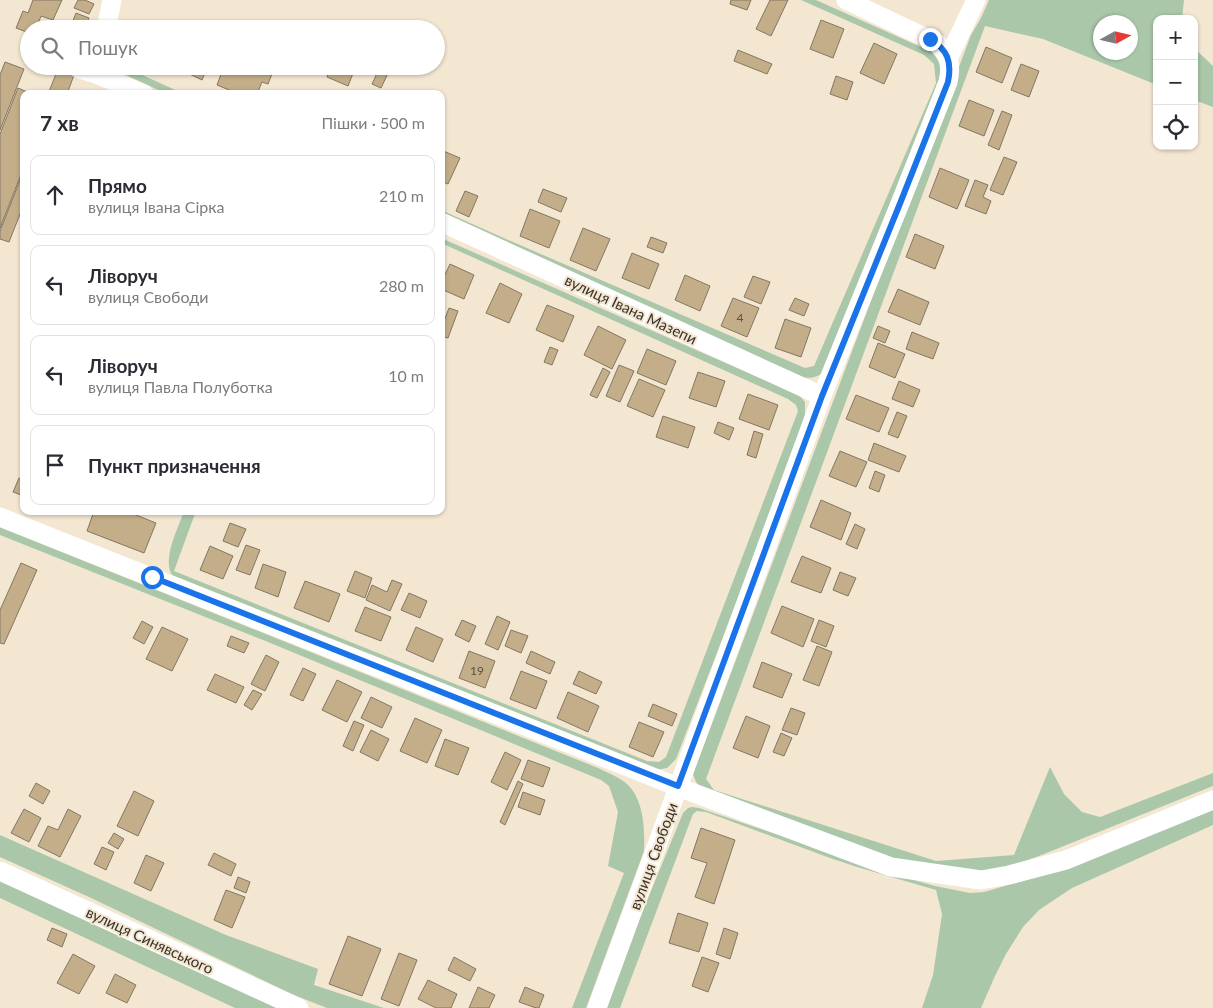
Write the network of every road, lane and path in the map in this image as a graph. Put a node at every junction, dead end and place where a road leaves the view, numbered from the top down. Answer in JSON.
{"nodes":[{"id":1,"x":112,"y":0,"type":"edge"},
{"id":2,"x":846,"y":0,"type":"edge"},
{"id":3,"x":976,"y":0,"type":"edge"},
{"id":4,"x":108,"y":20,"type":"edge"},
{"id":5,"x":948,"y":59,"type":"junction"},
{"id":6,"x":102,"y":75,"type":"edge"},
{"id":7,"x":135,"y":90,"type":"edge"},
{"id":8,"x":445,"y":224,"type":"edge"},
{"id":9,"x":822,"y":396,"type":"junction"},
{"id":10,"x":0,"y":517,"type":"edge"},
{"id":11,"x":678,"y":786,"type":"junction"},
{"id":12,"x":1213,"y":800,"type":"edge"},
{"id":13,"x":0,"y":870,"type":"edge"},
{"id":14,"x":299,"y":1008,"type":"edge"},
{"id":15,"x":597,"y":1008,"type":"edge"}],
"edges":[{"from":1,"to":4,"type":"street"},
{"from":2,"to":5,"type":"street"},
{"from":3,"to":5,"type":"street"},
{"from":5,"to":9,"type":"street","name":"вулиця Свободи"},
{"from":6,"to":7,"type":"street"},
{"from":8,"to":9,"type":"street","name":"вулиця Івана Мазепи"},
{"from":9,"to":11,"type":"street","name":"вулиця Свободи"},
{"from":10,"to":11,"type":"street"},
{"from":11,"to":12,"type":"street"},
{"from":11,"to":15,"type":"street","name":"вулиця Свободи"},
{"from":13,"to":14,"type":"street","name":"вулиця Синявського"}]}
